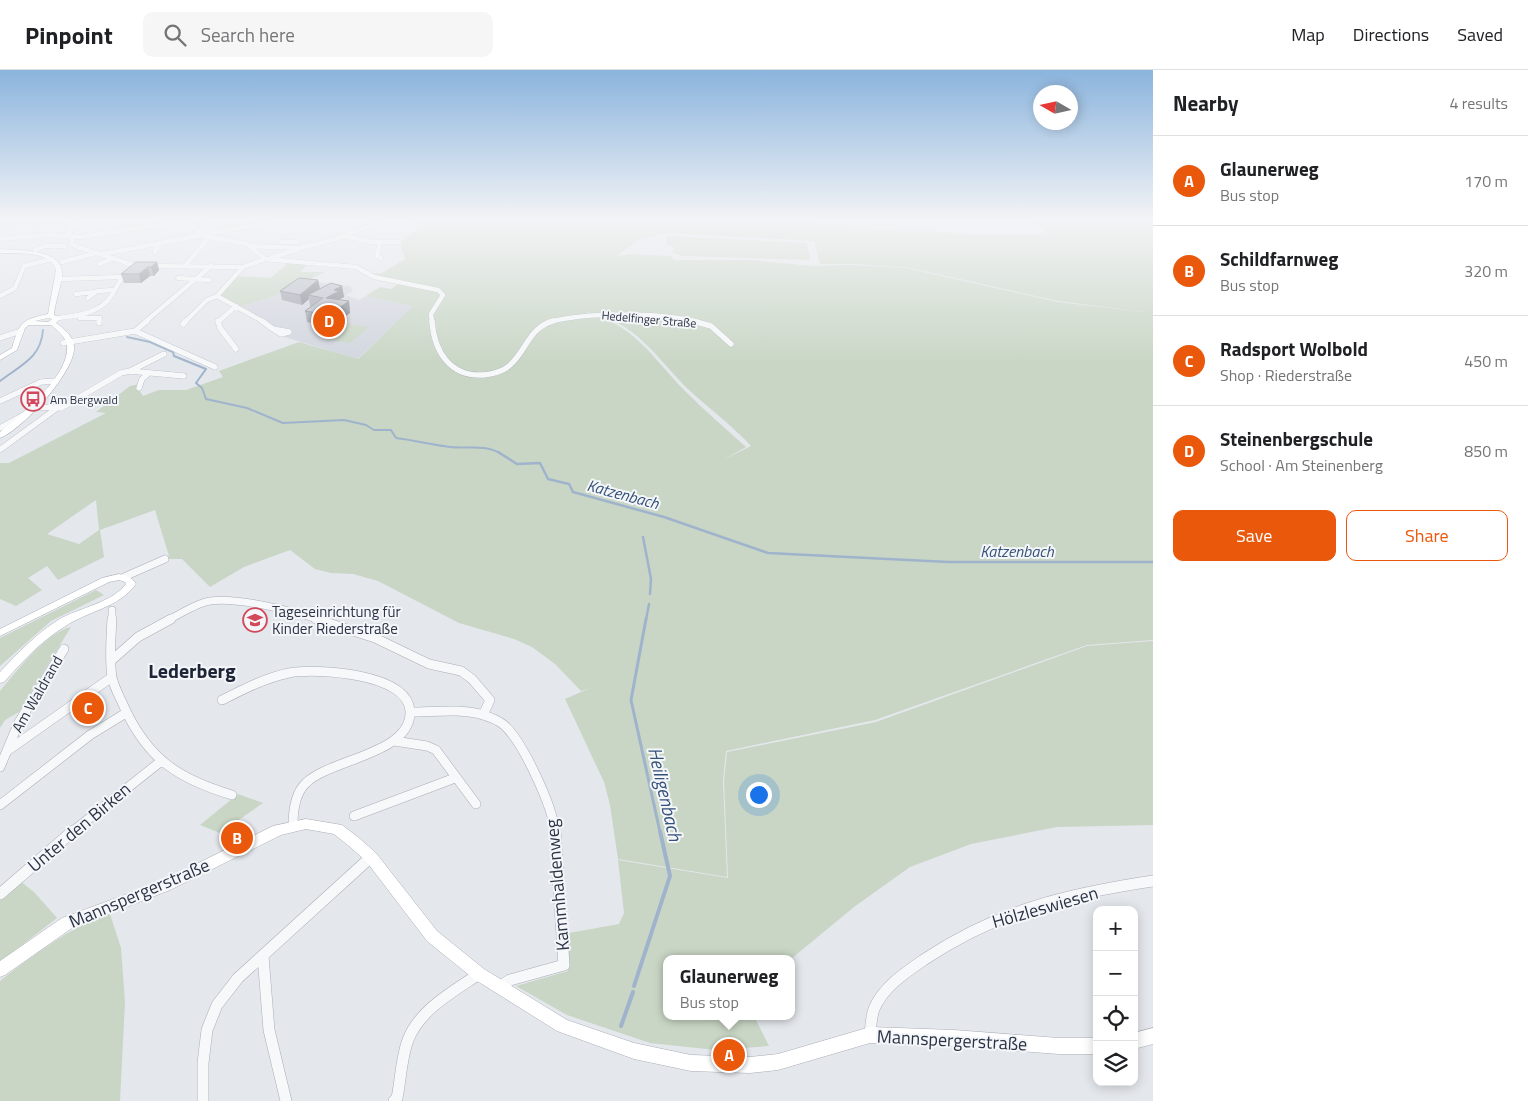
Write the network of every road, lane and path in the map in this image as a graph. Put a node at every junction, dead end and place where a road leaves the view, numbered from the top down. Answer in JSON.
{"nodes":[{"id":1,"x":24,"y":266,"type":"edge"},
{"id":2,"x":57,"y":266,"type":"edge"},
{"id":3,"x":136,"y":266,"type":"edge"},
{"id":4,"x":210,"y":266,"type":"edge"},
{"id":5,"x":214,"y":266,"type":"edge"},
{"id":6,"x":346,"y":266,"type":"edge"},
{"id":7,"x":243,"y":267,"type":"joint"},
{"id":8,"x":124,"y":275,"type":"junction"},
{"id":9,"x":178,"y":278,"type":"dead end"},
{"id":10,"x":60,"y":279,"type":"junction"},
{"id":11,"x":195,"y":279,"type":"junction"},
{"id":12,"x":210,"y":280,"type":"dead end"},
{"id":13,"x":114,"y":290,"type":"junction"},
{"id":14,"x":97,"y":292,"type":"junction"},
{"id":15,"x":76,"y":294,"type":"dead end"},
{"id":16,"x":0,"y":296,"type":"edge"},
{"id":17,"x":216,"y":296,"type":"junction"},
{"id":18,"x":88,"y":298,"type":"dead end"},
{"id":19,"x":52,"y":304,"type":"junction"},
{"id":20,"x":236,"y":306,"type":"junction"},
{"id":21,"x":75,"y":316,"type":"junction"},
{"id":22,"x":39,"y":317,"type":"junction"},
{"id":23,"x":53,"y":319,"type":"junction"},
{"id":24,"x":30,"y":323,"type":"junction"},
{"id":25,"x":99,"y":323,"type":"dead end"},
{"id":26,"x":183,"y":324,"type":"dead end"},
{"id":27,"x":44,"y":325,"type":"junction"},
{"id":28,"x":273,"y":329,"type":"dead end"},
{"id":29,"x":21,"y":331,"type":"junction"},
{"id":30,"x":136,"y":331,"type":"junction"},
{"id":31,"x":0,"y":338,"type":"edge"},
{"id":32,"x":66,"y":342,"type":"junction"},
{"id":33,"x":731,"y":344,"type":"dead end"},
{"id":34,"x":236,"y":349,"type":"dead end"},
{"id":35,"x":164,"y":354,"type":"dead end"},
{"id":36,"x":0,"y":358,"type":"edge"},
{"id":37,"x":215,"y":366,"type":"dead end"},
{"id":38,"x":130,"y":371,"type":"junction"},
{"id":39,"x":148,"y":374,"type":"junction"},
{"id":40,"x":184,"y":376,"type":"dead end"},
{"id":41,"x":53,"y":381,"type":"junction"},
{"id":42,"x":140,"y":388,"type":"dead end"},
{"id":43,"x":0,"y":401,"type":"edge"},
{"id":44,"x":57,"y":408,"type":"junction"},
{"id":45,"x":32,"y":409,"type":"junction"},
{"id":46,"x":0,"y":428,"type":"edge"},
{"id":47,"x":0,"y":436,"type":"edge"},
{"id":48,"x":2,"y":450,"type":"dead end"},
{"id":49,"x":165,"y":559,"type":"dead end"},
{"id":50,"x":124,"y":577,"type":"junction"},
{"id":51,"x":112,"y":610,"type":"dead end"},
{"id":52,"x":0,"y":633,"type":"edge"},
{"id":53,"x":64,"y":649,"type":"dead end"},
{"id":54,"x":112,"y":660,"type":"junction"},
{"id":55,"x":112,"y":677,"type":"junction"},
{"id":56,"x":0,"y":680,"type":"edge"},
{"id":57,"x":222,"y":700,"type":"dead end"},
{"id":58,"x":126,"y":712,"type":"junction"},
{"id":59,"x":410,"y":712,"type":"junction"},
{"id":60,"x":482,"y":715,"type":"junction"},
{"id":61,"x":394,"y":741,"type":"junction"},
{"id":62,"x":5,"y":753,"type":"junction"},
{"id":63,"x":160,"y":762,"type":"junction"},
{"id":64,"x":0,"y":766,"type":"edge"},
{"id":65,"x":455,"y":778,"type":"junction"},
{"id":66,"x":232,"y":795,"type":"dead end"},
{"id":67,"x":476,"y":804,"type":"dead end"},
{"id":68,"x":0,"y":805,"type":"edge"},
{"id":69,"x":354,"y":816,"type":"dead end"},
{"id":70,"x":293,"y":826,"type":"junction"},
{"id":71,"x":371,"y":857,"type":"junction"},
{"id":72,"x":1153,"y":881,"type":"edge"},
{"id":73,"x":0,"y":894,"type":"edge"},
{"id":74,"x":263,"y":956,"type":"junction"},
{"id":75,"x":0,"y":970,"type":"edge"},
{"id":76,"x":479,"y":974,"type":"junction"},
{"id":77,"x":499,"y":987,"type":"junction"},
{"id":78,"x":870,"y":1035,"type":"junction"},
{"id":79,"x":1153,"y":1036,"type":"edge"},
{"id":80,"x":1138,"y":1040,"type":"edge"},
{"id":81,"x":1093,"y":1046,"type":"edge"},
{"id":82,"x":203,"y":1101,"type":"edge"},
{"id":83,"x":286,"y":1101,"type":"edge"},
{"id":84,"x":394,"y":1101,"type":"edge"}],
"edges":[{"from":1,"to":16,"type":"street"},
{"from":2,"to":10,"type":"main road"},
{"from":3,"to":8,"type":"street"},
{"from":4,"to":11,"type":"street"},
{"from":5,"to":7,"type":"street"},
{"from":6,"to":33,"type":"street","name":"Hedelfinger Straße"},
{"from":7,"to":17,"type":"street"},
{"from":8,"to":10,"type":"street"},
{"from":8,"to":13,"type":"street"},
{"from":9,"to":11,"type":"street"},
{"from":10,"to":19,"type":"main road"},
{"from":11,"to":12,"type":"street"},
{"from":11,"to":30,"type":"street"},
{"from":13,"to":14,"type":"street"},
{"from":13,"to":21,"type":"street"},
{"from":14,"to":15,"type":"street"},
{"from":14,"to":18,"type":"street"},
{"from":17,"to":20,"type":"street"},
{"from":17,"to":26,"type":"street"},
{"from":19,"to":22,"type":"main road"},
{"from":19,"to":23,"type":"main road"},
{"from":20,"to":28,"type":"street"},
{"from":20,"to":34,"type":"street"},
{"from":21,"to":23,"type":"street"},
{"from":21,"to":25,"type":"street"},
{"from":22,"to":23,"type":"main road"},
{"from":22,"to":24,"type":"main road"},
{"from":23,"to":27,"type":"main road"},
{"from":23,"to":32,"type":"main road"},
{"from":24,"to":27,"type":"main road"},
{"from":24,"to":29,"type":"main road"},
{"from":27,"to":32,"type":"main road"},
{"from":29,"to":31,"type":"street"},
{"from":29,"to":36,"type":"main road"},
{"from":30,"to":32,"type":"street"},
{"from":30,"to":37,"type":"street"},
{"from":32,"to":41,"type":"main road"},
{"from":35,"to":38,"type":"street"},
{"from":38,"to":39,"type":"street"},
{"from":38,"to":44,"type":"street"},
{"from":39,"to":40,"type":"street"},
{"from":39,"to":42,"type":"street"},
{"from":41,"to":43,"type":"street"},
{"from":41,"to":45,"type":"main road"},
{"from":44,"to":45,"type":"street"},
{"from":44,"to":48,"type":"street"},
{"from":45,"to":46,"type":"street"},
{"from":45,"to":47,"type":"main road"},
{"from":49,"to":50,"type":"street"},
{"from":50,"to":52,"type":"main road"},
{"from":50,"to":56,"type":"main road"},
{"from":51,"to":54,"type":"street"},
{"from":53,"to":62,"type":"street","name":"Am Waldrand"},
{"from":54,"to":55,"type":"street"},
{"from":54,"to":60,"type":"street"},
{"from":55,"to":58,"type":"street"},
{"from":55,"to":62,"type":"street"},
{"from":57,"to":59,"type":"street"},
{"from":58,"to":63,"type":"street"},
{"from":58,"to":68,"type":"street"},
{"from":59,"to":60,"type":"street","name":"Kammhaldenweg"},
{"from":59,"to":61,"type":"street"},
{"from":60,"to":77,"type":"street","name":"Kammhaldenweg"},
{"from":61,"to":65,"type":"street"},
{"from":61,"to":70,"type":"street"},
{"from":62,"to":64,"type":"street","name":"Am Waldrand"},
{"from":63,"to":66,"type":"street"},
{"from":63,"to":73,"type":"street","name":"Unter den Birken"},
{"from":65,"to":67,"type":"street"},
{"from":65,"to":69,"type":"street"},
{"from":70,"to":71,"type":"main road","name":"Mannspergerstraße"},
{"from":70,"to":75,"type":"main road","name":"Mannspergerstraße"},
{"from":71,"to":74,"type":"street"},
{"from":71,"to":76,"type":"main road","name":"Mannspergerstraße"},
{"from":72,"to":78,"type":"street","name":"Hölzleswiesen"},
{"from":74,"to":82,"type":"street"},
{"from":74,"to":83,"type":"street"},
{"from":76,"to":77,"type":"main road","name":"Mannspergerstraße"},
{"from":76,"to":84,"type":"street"},
{"from":77,"to":78,"type":"main road","name":"Mannspergerstraße"},
{"from":78,"to":81,"type":"main road","name":"Mannspergerstraße"},
{"from":79,"to":80,"type":"main road"}]}
